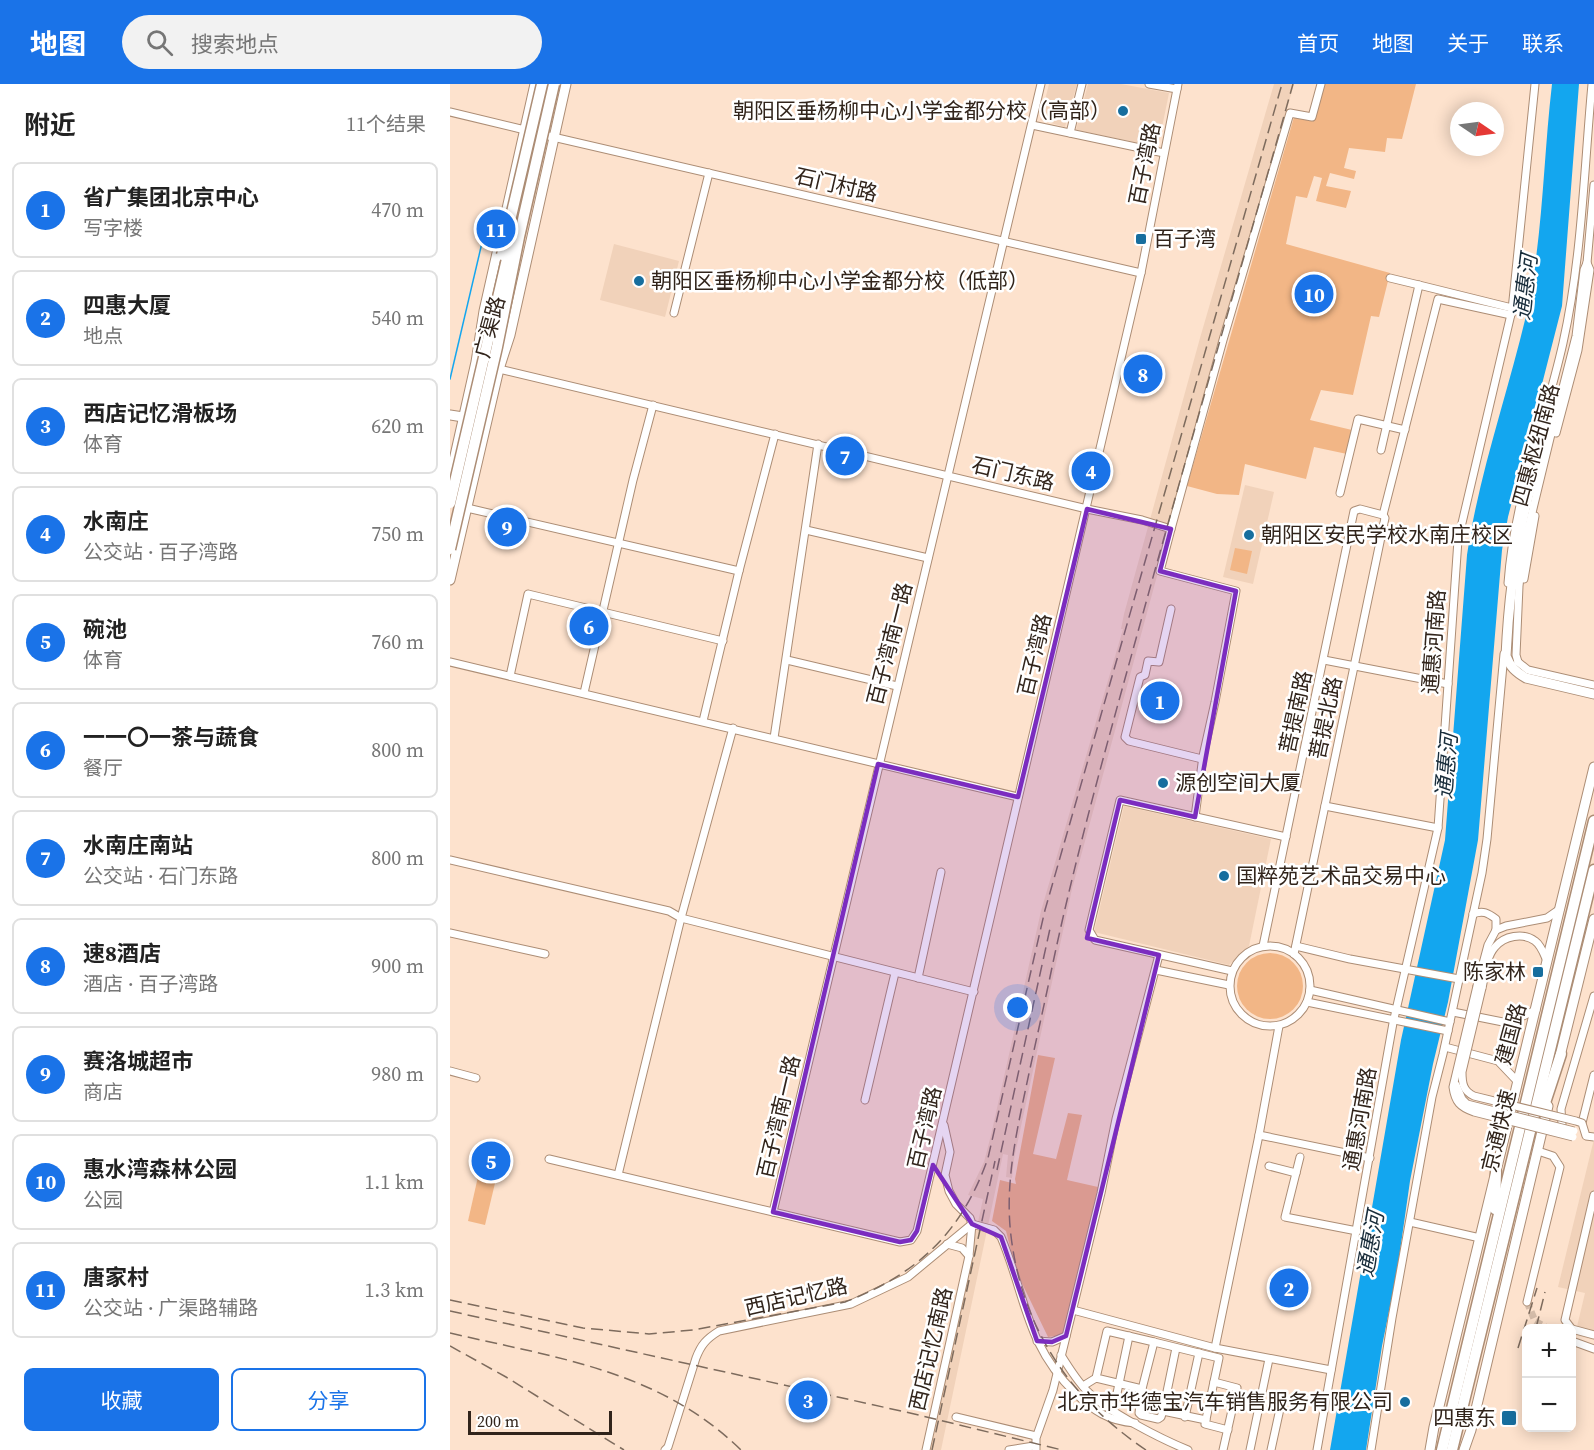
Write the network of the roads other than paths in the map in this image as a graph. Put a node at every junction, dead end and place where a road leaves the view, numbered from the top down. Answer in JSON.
{"nodes":[{"id":1,"x":538,"y":84,"type":"edge"},
{"id":2,"x":548,"y":84,"type":"edge"},
{"id":3,"x":1041,"y":84,"type":"edge"},
{"id":4,"x":1082,"y":84,"type":"edge"},
{"id":5,"x":1149,"y":84,"type":"edge"},
{"id":6,"x":1321,"y":84,"type":"edge"},
{"id":7,"x":1534,"y":84,"type":"edge"},
{"id":8,"x":1592,"y":84,"type":"edge"},
{"id":9,"x":561,"y":85,"type":"edge"},
{"id":10,"x":1178,"y":86,"type":"edge"},
{"id":11,"x":450,"y":112,"type":"edge"},
{"id":12,"x":1032,"y":125,"type":"junction"},
{"id":13,"x":524,"y":130,"type":"junction"},
{"id":14,"x":1070,"y":133,"type":"junction"},
{"id":15,"x":554,"y":137,"type":"junction"},
{"id":16,"x":1164,"y":153,"type":"junction"},
{"id":17,"x":709,"y":173,"type":"junction"},
{"id":18,"x":513,"y":178,"type":"junction"},
{"id":19,"x":544,"y":184,"type":"junction"},
{"id":20,"x":1594,"y":185,"type":"edge"},
{"id":21,"x":1004,"y":242,"type":"junction"},
{"id":22,"x":1587,"y":263,"type":"junction"},
{"id":23,"x":1141,"y":273,"type":"junction"},
{"id":24,"x":1390,"y":278,"type":"dead end"},
{"id":25,"x":1419,"y":285,"type":"junction"},
{"id":26,"x":498,"y":300,"type":"junction"},
{"id":27,"x":484,"y":311,"type":"junction"},
{"id":28,"x":1512,"y":311,"type":"junction"},
{"id":29,"x":515,"y":312,"type":"junction"},
{"id":30,"x":675,"y":313,"type":"dead end"},
{"id":31,"x":476,"y":363,"type":"junction"},
{"id":32,"x":499,"y":369,"type":"junction"},
{"id":33,"x":470,"y":390,"type":"junction"},
{"id":34,"x":493,"y":394,"type":"junction"},
{"id":35,"x":1560,"y":400,"type":"junction"},
{"id":36,"x":653,"y":405,"type":"junction"},
{"id":37,"x":450,"y":415,"type":"edge"},
{"id":38,"x":463,"y":421,"type":"junction"},
{"id":39,"x":450,"y":423,"type":"edge"},
{"id":40,"x":1386,"y":426,"type":"junction"},
{"id":41,"x":1405,"y":430,"type":"junction"},
{"id":42,"x":775,"y":434,"type":"junction"},
{"id":43,"x":818,"y":444,"type":"junction"},
{"id":44,"x":1381,"y":450,"type":"dead end"},
{"id":45,"x":455,"y":456,"type":"junction"},
{"id":46,"x":948,"y":476,"type":"junction"},
{"id":47,"x":450,"y":478,"type":"edge"},
{"id":48,"x":1340,"y":494,"type":"dead end"},
{"id":49,"x":450,"y":503,"type":"edge"},
{"id":50,"x":1087,"y":509,"type":"junction"},
{"id":51,"x":466,"y":511,"type":"junction"},
{"id":52,"x":1383,"y":514,"type":"junction"},
{"id":53,"x":806,"y":530,"type":"junction"},
{"id":54,"x":1171,"y":530,"type":"junction"},
{"id":55,"x":619,"y":543,"type":"junction"},
{"id":56,"x":450,"y":549,"type":"edge"},
{"id":57,"x":928,"y":558,"type":"junction"},
{"id":58,"x":739,"y":571,"type":"junction"},
{"id":59,"x":450,"y":580,"type":"edge"},
{"id":60,"x":1171,"y":609,"type":"dead end"},
{"id":61,"x":604,"y":611,"type":"junction"},
{"id":62,"x":723,"y":641,"type":"junction"},
{"id":63,"x":787,"y":660,"type":"junction"},
{"id":64,"x":1324,"y":660,"type":"junction"},
{"id":65,"x":450,"y":662,"type":"edge"},
{"id":66,"x":1518,"y":662,"type":"junction"},
{"id":67,"x":1354,"y":666,"type":"junction"},
{"id":68,"x":510,"y":676,"type":"junction"},
{"id":69,"x":1448,"y":684,"type":"junction"},
{"id":70,"x":1594,"y":685,"type":"edge"},
{"id":71,"x":897,"y":686,"type":"junction"},
{"id":72,"x":584,"y":693,"type":"junction"},
{"id":73,"x":1594,"y":694,"type":"edge"},
{"id":74,"x":703,"y":721,"type":"junction"},
{"id":75,"x":733,"y":728,"type":"junction"},
{"id":76,"x":774,"y":738,"type":"junction"},
{"id":77,"x":1202,"y":759,"type":"junction"},
{"id":78,"x":878,"y":764,"type":"junction"},
{"id":79,"x":1594,"y":767,"type":"edge"},
{"id":80,"x":1018,"y":797,"type":"junction"},
{"id":81,"x":1325,"y":807,"type":"junction"},
{"id":82,"x":1195,"y":817,"type":"junction"},
{"id":83,"x":1594,"y":820,"type":"edge"},
{"id":84,"x":1438,"y":828,"type":"junction"},
{"id":85,"x":1286,"y":837,"type":"junction"},
{"id":86,"x":450,"y":860,"type":"edge"},
{"id":87,"x":1594,"y":870,"type":"edge"},
{"id":88,"x":941,"y":872,"type":"dead end"},
{"id":89,"x":1560,"y":909,"type":"junction"},
{"id":90,"x":1473,"y":914,"type":"junction"},
{"id":91,"x":681,"y":918,"type":"junction"},
{"id":92,"x":1594,"y":919,"type":"edge"},
{"id":93,"x":1496,"y":930,"type":"junction"},
{"id":94,"x":450,"y":933,"type":"edge"},
{"id":95,"x":1263,"y":946,"type":"junction"},
{"id":96,"x":1295,"y":950,"type":"junction"},
{"id":97,"x":545,"y":954,"type":"dead end"},
{"id":98,"x":1159,"y":955,"type":"junction"},
{"id":99,"x":833,"y":958,"type":"junction"},
{"id":100,"x":1548,"y":962,"type":"junction"},
{"id":101,"x":1156,"y":970,"type":"junction"},
{"id":102,"x":1407,"y":970,"type":"junction"},
{"id":103,"x":1232,"y":971,"type":"junction"},
{"id":104,"x":895,"y":973,"type":"junction"},
{"id":105,"x":918,"y":978,"type":"junction"},
{"id":106,"x":1459,"y":979,"type":"junction"},
{"id":107,"x":1229,"y":985,"type":"junction"},
{"id":108,"x":1480,"y":987,"type":"junction"},
{"id":109,"x":1310,"y":990,"type":"junction"},
{"id":110,"x":974,"y":992,"type":"junction"},
{"id":111,"x":1594,"y":996,"type":"edge"},
{"id":112,"x":1307,"y":1002,"type":"junction"},
{"id":113,"x":1397,"y":1010,"type":"junction"},
{"id":114,"x":1536,"y":1010,"type":"junction"},
{"id":115,"x":1453,"y":1012,"type":"junction"},
{"id":116,"x":1394,"y":1020,"type":"junction"},
{"id":117,"x":1450,"y":1022,"type":"junction"},
{"id":118,"x":1279,"y":1026,"type":"junction"},
{"id":119,"x":1448,"y":1031,"type":"junction"},
{"id":120,"x":1445,"y":1047,"type":"junction"},
{"id":121,"x":1561,"y":1054,"type":"junction"},
{"id":122,"x":450,"y":1071,"type":"edge"},
{"id":123,"x":1594,"y":1076,"type":"edge"},
{"id":124,"x":476,"y":1078,"type":"dead end"},
{"id":125,"x":1517,"y":1081,"type":"junction"},
{"id":126,"x":1462,"y":1085,"type":"junction"},
{"id":127,"x":865,"y":1100,"type":"dead end"},
{"id":128,"x":943,"y":1122,"type":"junction"},
{"id":129,"x":1562,"y":1124,"type":"junction"},
{"id":130,"x":1576,"y":1128,"type":"junction"},
{"id":131,"x":1259,"y":1135,"type":"junction"},
{"id":132,"x":1590,"y":1137,"type":"edge"},
{"id":133,"x":1538,"y":1151,"type":"junction"},
{"id":134,"x":1300,"y":1157,"type":"dead end"},
{"id":135,"x":1370,"y":1158,"type":"junction"},
{"id":136,"x":549,"y":1159,"type":"dead end"},
{"id":137,"x":1269,"y":1166,"type":"dead end"},
{"id":138,"x":1496,"y":1172,"type":"junction"},
{"id":139,"x":1296,"y":1173,"type":"junction"},
{"id":140,"x":618,"y":1175,"type":"junction"},
{"id":141,"x":1518,"y":1184,"type":"junction"},
{"id":142,"x":1594,"y":1195,"type":"edge"},
{"id":143,"x":773,"y":1212,"type":"junction"},
{"id":144,"x":1410,"y":1222,"type":"junction"},
{"id":145,"x":972,"y":1224,"type":"junction"},
{"id":146,"x":1358,"y":1231,"type":"junction"},
{"id":147,"x":1494,"y":1231,"type":"junction"},
{"id":148,"x":1480,"y":1238,"type":"junction"},
{"id":149,"x":947,"y":1244,"type":"junction"},
{"id":150,"x":969,"y":1256,"type":"junction"},
{"id":151,"x":1527,"y":1302,"type":"dead end"},
{"id":152,"x":1073,"y":1310,"type":"junction"},
{"id":153,"x":1567,"y":1324,"type":"edge"},
{"id":154,"x":1576,"y":1330,"type":"edge"},
{"id":155,"x":1594,"y":1335,"type":"edge"},
{"id":156,"x":1066,"y":1336,"type":"junction"},
{"id":157,"x":1129,"y":1336,"type":"junction"},
{"id":158,"x":1037,"y":1341,"type":"junction"},
{"id":159,"x":1154,"y":1342,"type":"junction"},
{"id":160,"x":1576,"y":1342,"type":"edge"},
{"id":161,"x":1176,"y":1348,"type":"junction"},
{"id":162,"x":1215,"y":1348,"type":"junction"},
{"id":163,"x":1594,"y":1349,"type":"edge"},
{"id":164,"x":1199,"y":1353,"type":"junction"},
{"id":165,"x":1061,"y":1355,"type":"junction"},
{"id":166,"x":1269,"y":1359,"type":"junction"},
{"id":167,"x":1331,"y":1370,"type":"junction"},
{"id":168,"x":1057,"y":1375,"type":"junction"},
{"id":169,"x":1096,"y":1378,"type":"junction"},
{"id":170,"x":1214,"y":1382,"type":"junction"},
{"id":171,"x":1119,"y":1384,"type":"junction"},
{"id":172,"x":1083,"y":1386,"type":"junction"},
{"id":173,"x":1142,"y":1389,"type":"junction"},
{"id":174,"x":1283,"y":1395,"type":"dead end"},
{"id":175,"x":1116,"y":1398,"type":"dead end"},
{"id":176,"x":1162,"y":1411,"type":"junction"},
{"id":177,"x":1185,"y":1417,"type":"junction"},
{"id":178,"x":956,"y":1418,"type":"dead end"},
{"id":179,"x":1206,"y":1420,"type":"junction"},
{"id":180,"x":1135,"y":1423,"type":"junction"},
{"id":181,"x":1228,"y":1430,"type":"junction"},
{"id":182,"x":1036,"y":1436,"type":"junction"},
{"id":183,"x":1035,"y":1448,"type":"edge"},
{"id":184,"x":665,"y":1450,"type":"edge"},
{"id":185,"x":926,"y":1450,"type":"edge"},
{"id":186,"x":1009,"y":1450,"type":"edge"},
{"id":187,"x":1188,"y":1450,"type":"edge"},
{"id":188,"x":1223,"y":1450,"type":"edge"},
{"id":189,"x":1250,"y":1450,"type":"edge"},
{"id":190,"x":1271,"y":1450,"type":"edge"},
{"id":191,"x":1317,"y":1450,"type":"edge"},
{"id":192,"x":1371,"y":1450,"type":"edge"},
{"id":193,"x":1430,"y":1450,"type":"edge"},
{"id":194,"x":1442,"y":1450,"type":"edge"},
{"id":195,"x":1452,"y":1450,"type":"edge"},
{"id":196,"x":1464,"y":1450,"type":"edge"}],
"edges":[{"from":1,"to":9,"type":"street"},
{"from":1,"to":13,"type":"main road"},
{"from":1,"to":26,"type":"highway","bridge":true},
{"from":2,"to":26,"type":"highway","name":"广渠路","bridge":true},
{"from":3,"to":12,"type":"street","name":"百子湾南一路"},
{"from":4,"to":14,"type":"street"},
{"from":5,"to":10,"type":"street"},
{"from":6,"to":54,"type":"street"},
{"from":7,"to":28,"type":"street","name":"通惠河南路"},
{"from":8,"to":90,"type":"street"},
{"from":9,"to":15,"type":"main road","name":"广渠路"},
{"from":9,"to":56,"type":"highway","name":"广渠路","bridge":true},
{"from":10,"to":16,"type":"street","name":"百子湾路"},
{"from":11,"to":13,"type":"street","name":"石门村路"},
{"from":12,"to":14,"type":"street"},
{"from":12,"to":21,"type":"street","name":"百子湾南一路"},
{"from":13,"to":15,"type":"street","name":"石门村路"},
{"from":13,"to":18,"type":"main road"},
{"from":14,"to":16,"type":"street"},
{"from":15,"to":17,"type":"street","name":"石门村路"},
{"from":15,"to":19,"type":"main road","name":"广渠路"},
{"from":16,"to":23,"type":"street","name":"百子湾路"},
{"from":17,"to":21,"type":"street","name":"石门村路"},
{"from":17,"to":30,"type":"street"},
{"from":18,"to":19,"type":"street"},
{"from":18,"to":27,"type":"main road"},
{"from":19,"to":29,"type":"main road","name":"广渠路"},
{"from":20,"to":22,"type":"street","name":"四惠枢纽南路"},
{"from":21,"to":23,"type":"street","name":"石门村路"},
{"from":21,"to":46,"type":"street","name":"百子湾南一路"},
{"from":22,"to":35,"type":"street","name":"四惠枢纽南路"},
{"from":22,"to":66,"type":"street","name":"四惠枢纽南路"},
{"from":23,"to":50,"type":"street","name":"百子湾路"},
{"from":24,"to":25,"type":"street"},
{"from":25,"to":28,"type":"street"},
{"from":25,"to":40,"type":"street"},
{"from":26,"to":49,"type":"highway","name":"广渠路","bridge":true},
{"from":27,"to":29,"type":"street"},
{"from":27,"to":31,"type":"main road"},
{"from":28,"to":41,"type":"street","name":"菩提北路"},
{"from":28,"to":69,"type":"street","name":"通惠河南路"},
{"from":29,"to":32,"type":"main road","name":"广渠路"},
{"from":31,"to":32,"type":"street","name":"石门东路"},
{"from":31,"to":33,"type":"main road"},
{"from":32,"to":34,"type":"main road","name":"广渠路"},
{"from":32,"to":36,"type":"street","name":"石门东路"},
{"from":33,"to":34,"type":"street"},
{"from":33,"to":38,"type":"main road"},
{"from":34,"to":51,"type":"main road","name":"广渠路"},
{"from":35,"to":66,"type":"street","name":"四惠枢纽南路"},
{"from":35,"to":73,"type":"main road"},
{"from":36,"to":42,"type":"street","name":"石门东路"},
{"from":36,"to":55,"type":"street"},
{"from":37,"to":38,"type":"main road"},
{"from":38,"to":39,"type":"main road"},
{"from":38,"to":45,"type":"main road"},
{"from":40,"to":41,"type":"street"},
{"from":40,"to":44,"type":"street"},
{"from":40,"to":48,"type":"street"},
{"from":41,"to":52,"type":"street","name":"菩提北路"},
{"from":42,"to":43,"type":"street","name":"石门东路"},
{"from":42,"to":58,"type":"street"},
{"from":43,"to":46,"type":"street","name":"石门东路"},
{"from":43,"to":53,"type":"street"},
{"from":45,"to":47,"type":"main road"},
{"from":45,"to":51,"type":"street"},
{"from":46,"to":50,"type":"street","name":"石门东路"},
{"from":46,"to":57,"type":"street","name":"百子湾南一路"},
{"from":50,"to":54,"type":"street","name":"石门东路"},
{"from":50,"to":80,"type":"street","name":"百子湾路"},
{"from":51,"to":55,"type":"street"},
{"from":51,"to":59,"type":"main road","name":"广渠路"},
{"from":52,"to":64,"type":"street","name":"菩提南路"},
{"from":52,"to":67,"type":"street","name":"菩提北路"},
{"from":53,"to":57,"type":"street"},
{"from":53,"to":63,"type":"street"},
{"from":54,"to":77,"type":"street"},
{"from":55,"to":58,"type":"street"},
{"from":55,"to":61,"type":"street"},
{"from":57,"to":71,"type":"street","name":"百子湾南一路"},
{"from":58,"to":62,"type":"street"},
{"from":60,"to":77,"type":"street"},
{"from":61,"to":62,"type":"street"},
{"from":61,"to":68,"type":"street"},
{"from":61,"to":72,"type":"street"},
{"from":62,"to":74,"type":"street"},
{"from":63,"to":71,"type":"street"},
{"from":63,"to":76,"type":"street"},
{"from":64,"to":67,"type":"street"},
{"from":64,"to":85,"type":"street","name":"菩提南路"},
{"from":65,"to":68,"type":"street"},
{"from":66,"to":70,"type":"street"},
{"from":67,"to":69,"type":"street"},
{"from":67,"to":81,"type":"street","name":"菩提北路"},
{"from":68,"to":72,"type":"street"},
{"from":69,"to":84,"type":"street","name":"通惠河南路"},
{"from":71,"to":78,"type":"street","name":"百子湾南一路"},
{"from":72,"to":74,"type":"street"},
{"from":74,"to":75,"type":"street"},
{"from":75,"to":76,"type":"street"},
{"from":75,"to":91,"type":"street"},
{"from":76,"to":78,"type":"street"},
{"from":77,"to":82,"type":"street"},
{"from":78,"to":80,"type":"street"},
{"from":78,"to":99,"type":"street","name":"百子湾南一路"},
{"from":79,"to":89,"type":"main road","name":"建国路"},
{"from":80,"to":110,"type":"street","name":"百子湾路"},
{"from":81,"to":84,"type":"street"},
{"from":81,"to":96,"type":"street","name":"菩提北路"},
{"from":82,"to":85,"type":"street"},
{"from":82,"to":98,"type":"street"},
{"from":83,"to":147,"type":"highway","name":"京通快速"},
{"from":84,"to":102,"type":"street","name":"通惠河南路"},
{"from":85,"to":95,"type":"street","name":"菩提南路"},
{"from":86,"to":91,"type":"street"},
{"from":87,"to":141,"type":"highway","name":"京通快速"},
{"from":88,"to":105,"type":"street"},
{"from":89,"to":93,"type":"street"},
{"from":89,"to":100,"type":"main road","name":"建国路"},
{"from":90,"to":93,"type":"street"},
{"from":90,"to":106,"type":"street"},
{"from":91,"to":99,"type":"street"},
{"from":91,"to":140,"type":"street"},
{"from":92,"to":121,"type":"main road"},
{"from":93,"to":108,"type":"street"},
{"from":94,"to":97,"type":"street"},
{"from":95,"to":96,"type":"street"},
{"from":95,"to":103,"type":"street"},
{"from":96,"to":102,"type":"street"},
{"from":96,"to":109,"type":"street"},
{"from":98,"to":101,"type":"street"},
{"from":98,"to":103,"type":"street"},
{"from":99,"to":104,"type":"street"},
{"from":99,"to":143,"type":"street","name":"百子湾南一路"},
{"from":100,"to":108,"type":"street"},
{"from":100,"to":114,"type":"main road","name":"建国路"},
{"from":101,"to":107,"type":"street"},
{"from":101,"to":152,"type":"street"},
{"from":102,"to":106,"type":"street"},
{"from":102,"to":113,"type":"street","name":"通惠河南路"},
{"from":103,"to":107,"type":"street"},
{"from":104,"to":105,"type":"street"},
{"from":104,"to":127,"type":"street"},
{"from":105,"to":110,"type":"street"},
{"from":106,"to":115,"type":"street"},
{"from":107,"to":118,"type":"street"},
{"from":108,"to":126,"type":"street","bridge":true},
{"from":108,"to":130,"type":"street","bridge":true},
{"from":109,"to":112,"type":"street"},
{"from":109,"to":113,"type":"street"},
{"from":110,"to":128,"type":"street","name":"百子湾路"},
{"from":111,"to":129,"type":"street"},
{"from":112,"to":116,"type":"street"},
{"from":112,"to":118,"type":"street"},
{"from":113,"to":116,"type":"street","name":"通惠河南路"},
{"from":113,"to":117,"type":"street"},
{"from":114,"to":115,"type":"street"},
{"from":114,"to":125,"type":"main road","name":"建国路"},
{"from":115,"to":117,"type":"street"},
{"from":116,"to":119,"type":"street"},
{"from":116,"to":135,"type":"street","name":"通惠河南路"},
{"from":117,"to":119,"type":"street"},
{"from":118,"to":131,"type":"street"},
{"from":119,"to":120,"type":"street"},
{"from":120,"to":125,"type":"street"},
{"from":120,"to":144,"type":"street"},
{"from":121,"to":133,"type":"main road"},
{"from":121,"to":141,"type":"highway"},
{"from":122,"to":124,"type":"street"},
{"from":123,"to":130,"type":"street"},
{"from":125,"to":138,"type":"main road","name":"建国路"},
{"from":126,"to":129,"type":"street","bridge":true},
{"from":126,"to":130,"type":"street","bridge":true},
{"from":128,"to":143,"type":"street","name":"百子湾路"},
{"from":128,"to":145,"type":"street"},
{"from":129,"to":130,"type":"street","bridge":true},
{"from":130,"to":132,"type":"street"},
{"from":130,"to":132,"type":"street","bridge":true},
{"from":131,"to":135,"type":"street"},
{"from":131,"to":162,"type":"street"},
{"from":133,"to":151,"type":"street"},
{"from":133,"to":196,"type":"main road"},
{"from":134,"to":139,"type":"street"},
{"from":135,"to":146,"type":"street","name":"通惠河南路"},
{"from":136,"to":140,"type":"street"},
{"from":137,"to":139,"type":"street"},
{"from":138,"to":147,"type":"highway"},
{"from":138,"to":148,"type":"main road","name":"建国路"},
{"from":139,"to":146,"type":"street"},
{"from":140,"to":143,"type":"street"},
{"from":141,"to":195,"type":"highway","name":"京通快速"},
{"from":142,"to":153,"type":"street"},
{"from":144,"to":148,"type":"street"},
{"from":144,"to":192,"type":"street"},
{"from":145,"to":149,"type":"street","name":"西店记忆路"},
{"from":145,"to":150,"type":"street","name":"西店记忆南路"},
{"from":145,"to":158,"type":"street"},
{"from":146,"to":167,"type":"street","name":"通惠河南路"},
{"from":147,"to":194,"type":"highway","name":"京通快速"},
{"from":148,"to":193,"type":"main road","name":"建国路"},
{"from":149,"to":150,"type":"street"},
{"from":149,"to":184,"type":"street","name":"西店记忆路"},
{"from":150,"to":185,"type":"street","name":"西店记忆南路"},
{"from":152,"to":156,"type":"street"},
{"from":152,"to":162,"type":"street"},
{"from":154,"to":155,"type":"street"},
{"from":156,"to":158,"type":"street"},
{"from":156,"to":165,"type":"street"},
{"from":157,"to":159,"type":"street"},
{"from":157,"to":169,"type":"street"},
{"from":157,"to":171,"type":"street"},
{"from":158,"to":168,"type":"street"},
{"from":159,"to":161,"type":"street"},
{"from":159,"to":173,"type":"street"},
{"from":160,"to":163,"type":"street"},
{"from":161,"to":164,"type":"street"},
{"from":161,"to":176,"type":"street"},
{"from":162,"to":166,"type":"street"},
{"from":164,"to":170,"type":"street"},
{"from":164,"to":177,"type":"street"},
{"from":165,"to":168,"type":"street"},
{"from":165,"to":172,"type":"street"},
{"from":166,"to":167,"type":"street"},
{"from":166,"to":189,"type":"street"},
{"from":167,"to":191,"type":"street","name":"通惠河南路"},
{"from":168,"to":180,"type":"street"},
{"from":168,"to":182,"type":"street"},
{"from":169,"to":171,"type":"street"},
{"from":169,"to":172,"type":"street"},
{"from":170,"to":179,"type":"street"},
{"from":170,"to":181,"type":"street"},
{"from":171,"to":173,"type":"street"},
{"from":171,"to":175,"type":"street"},
{"from":172,"to":180,"type":"street"},
{"from":173,"to":176,"type":"street"},
{"from":174,"to":190,"type":"street"},
{"from":176,"to":177,"type":"street"},
{"from":177,"to":179,"type":"street"},
{"from":178,"to":182,"type":"street"},
{"from":179,"to":181,"type":"street"},
{"from":180,"to":187,"type":"street"},
{"from":181,"to":188,"type":"street"},
{"from":182,"to":183,"type":"street"},
{"from":183,"to":186,"type":"street"}]}
